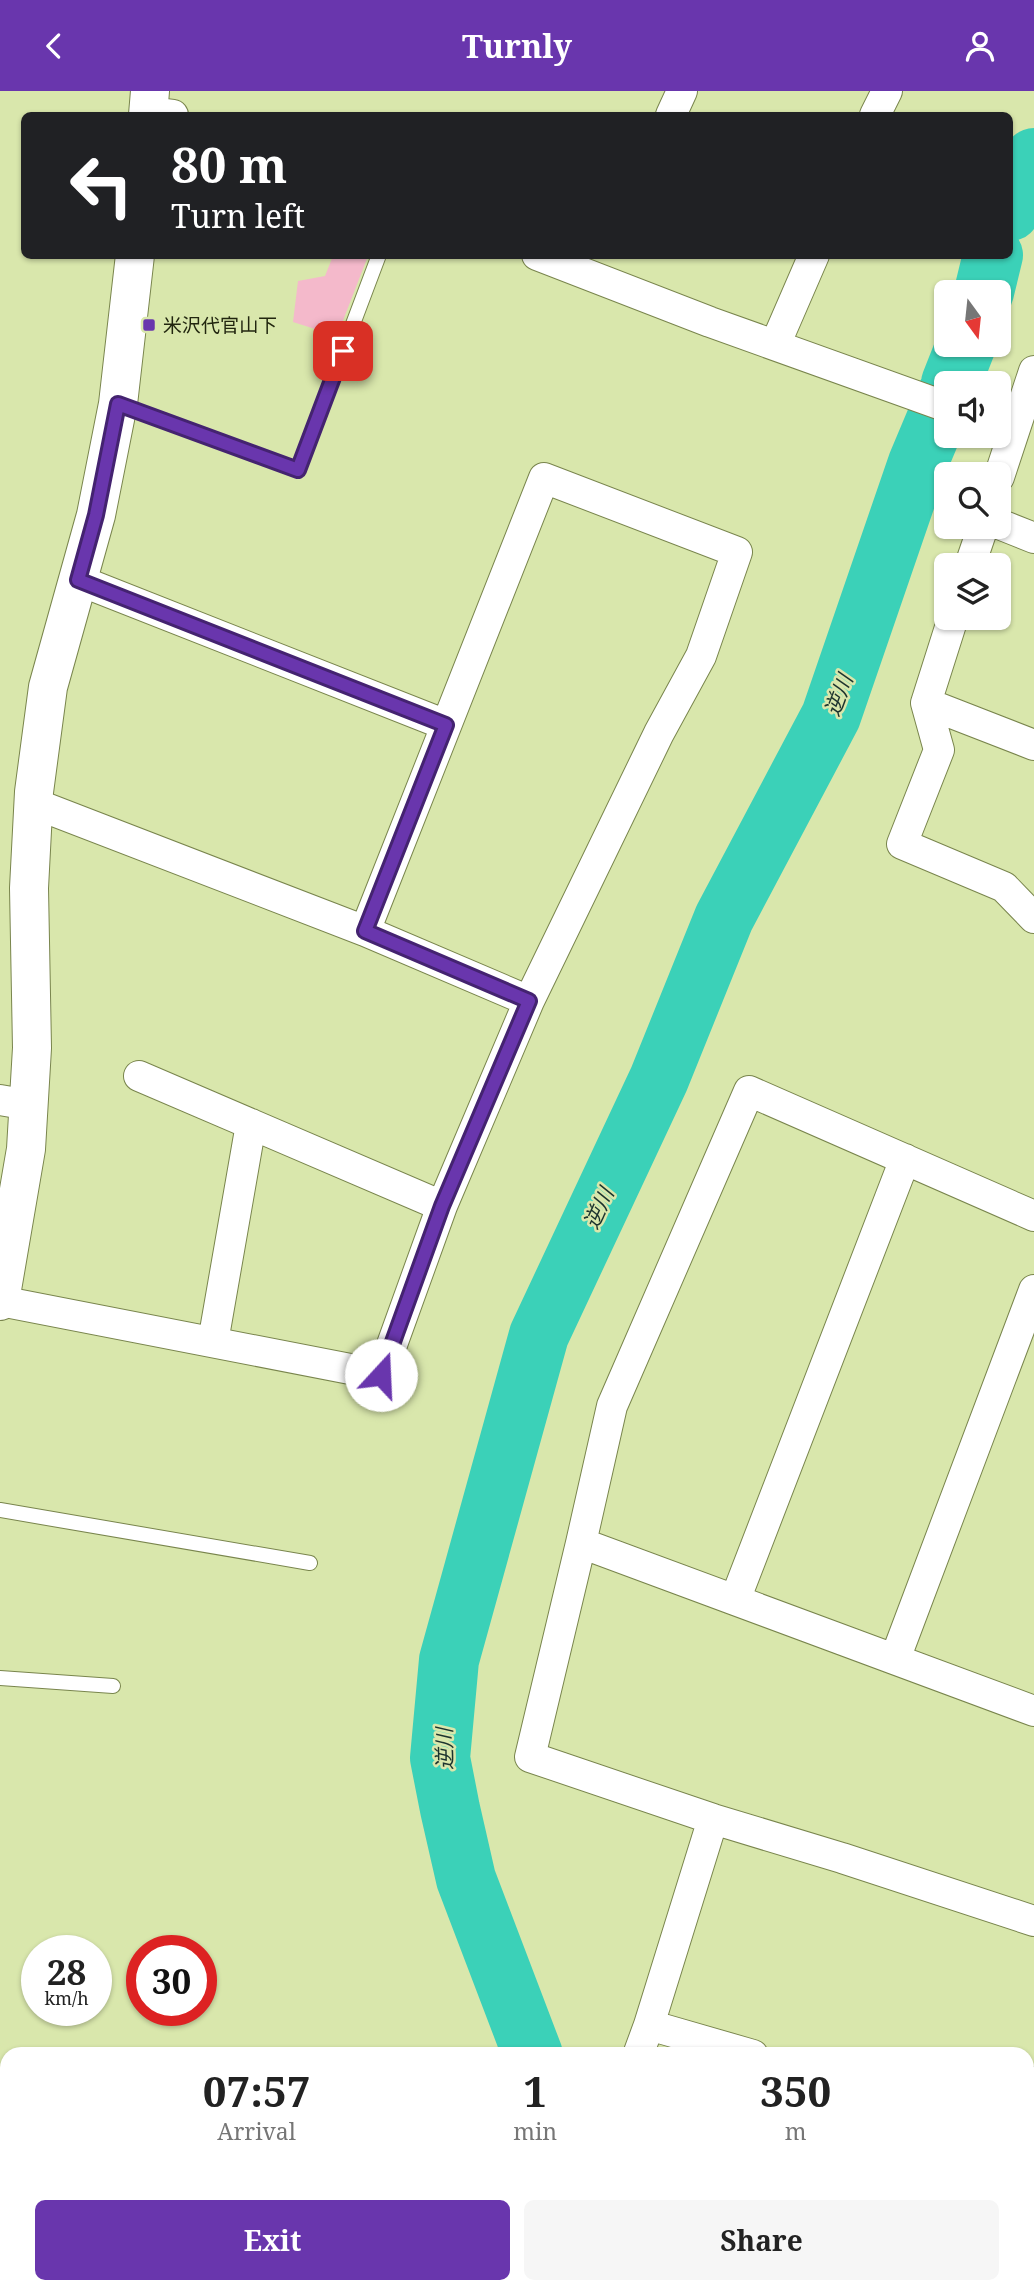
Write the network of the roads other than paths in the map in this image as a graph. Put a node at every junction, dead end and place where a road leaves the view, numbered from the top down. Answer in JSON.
{"nodes":[{"id":1,"x":682,"y":91,"type":"edge"},
{"id":2,"x":887,"y":91,"type":"edge"},
{"id":3,"x":672,"y":112,"type":"edge"},
{"id":4,"x":876,"y":112,"type":"edge"},
{"id":5,"x":135,"y":259,"type":"edge"},
{"id":6,"x":377,"y":259,"type":"edge"},
{"id":7,"x":547,"y":259,"type":"edge"},
{"id":8,"x":812,"y":259,"type":"edge"},
{"id":9,"x":775,"y":345,"type":"junction"},
{"id":10,"x":1034,"y":371,"type":"edge"},
{"id":11,"x":934,"y":402,"type":"edge"},
{"id":12,"x":118,"y":404,"type":"junction"},
{"id":13,"x":1011,"y":420,"type":"edge"},
{"id":14,"x":1011,"y":529,"type":"edge"},
{"id":15,"x":1034,"y":538,"type":"edge"},
{"id":16,"x":78,"y":580,"type":"junction"},
{"id":17,"x":949,"y":630,"type":"edge"},
{"id":18,"x":926,"y":703,"type":"junction"},
{"id":19,"x":446,"y":725,"type":"junction"},
{"id":20,"x":1034,"y":745,"type":"edge"},
{"id":21,"x":33,"y":803,"type":"junction"},
{"id":22,"x":1034,"y":918,"type":"edge"},
{"id":23,"x":365,"y":931,"type":"junction"},
{"id":24,"x":529,"y":1001,"type":"junction"},
{"id":25,"x":139,"y":1076,"type":"dead end"},
{"id":26,"x":14,"y":1102,"type":"edge"},
{"id":27,"x":251,"y":1124,"type":"junction"},
{"id":28,"x":905,"y":1159,"type":"junction"},
{"id":29,"x":442,"y":1206,"type":"junction"},
{"id":30,"x":1034,"y":1216,"type":"edge"},
{"id":31,"x":1034,"y":1290,"type":"edge"},
{"id":32,"x":0,"y":1301,"type":"edge"},
{"id":33,"x":213,"y":1342,"type":"junction"},
{"id":34,"x":0,"y":1510,"type":"edge"},
{"id":35,"x":581,"y":1543,"type":"junction"},
{"id":36,"x":310,"y":1563,"type":"dead end"},
{"id":37,"x":735,"y":1600,"type":"junction"},
{"id":38,"x":895,"y":1660,"type":"junction"},
{"id":39,"x":0,"y":1678,"type":"edge"},
{"id":40,"x":113,"y":1686,"type":"dead end"},
{"id":41,"x":1034,"y":1711,"type":"edge"},
{"id":42,"x":713,"y":1819,"type":"junction"},
{"id":43,"x":1034,"y":1921,"type":"edge"},
{"id":44,"x":649,"y":2025,"type":"junction"},
{"id":45,"x":641,"y":2047,"type":"edge"},
{"id":46,"x":725,"y":2047,"type":"edge"}],
"edges":[{"from":1,"to":3,"type":"street"},
{"from":2,"to":4,"type":"street"},
{"from":5,"to":12,"type":"street"},
{"from":6,"to":12,"type":"lane"},
{"from":7,"to":9,"type":"street"},
{"from":8,"to":9,"type":"street"},
{"from":9,"to":11,"type":"street"},
{"from":10,"to":13,"type":"street"},
{"from":12,"to":16,"type":"street"},
{"from":14,"to":15,"type":"street"},
{"from":16,"to":19,"type":"street"},
{"from":16,"to":21,"type":"street"},
{"from":17,"to":18,"type":"street"},
{"from":18,"to":20,"type":"street"},
{"from":18,"to":22,"type":"street"},
{"from":19,"to":23,"type":"street"},
{"from":19,"to":24,"type":"street"},
{"from":21,"to":23,"type":"street"},
{"from":21,"to":26,"type":"street"},
{"from":23,"to":24,"type":"street"},
{"from":24,"to":29,"type":"street"},
{"from":25,"to":27,"type":"street"},
{"from":26,"to":32,"type":"street"},
{"from":27,"to":29,"type":"street"},
{"from":27,"to":33,"type":"street"},
{"from":28,"to":30,"type":"street"},
{"from":28,"to":35,"type":"street"},
{"from":28,"to":37,"type":"street"},
{"from":29,"to":33,"type":"street"},
{"from":31,"to":38,"type":"street"},
{"from":32,"to":33,"type":"street"},
{"from":34,"to":36,"type":"lane"},
{"from":35,"to":37,"type":"street"},
{"from":35,"to":42,"type":"street"},
{"from":37,"to":38,"type":"street"},
{"from":38,"to":41,"type":"street"},
{"from":39,"to":40,"type":"lane"},
{"from":42,"to":43,"type":"street"},
{"from":42,"to":44,"type":"street"},
{"from":44,"to":45,"type":"street"},
{"from":44,"to":46,"type":"street"}]}
